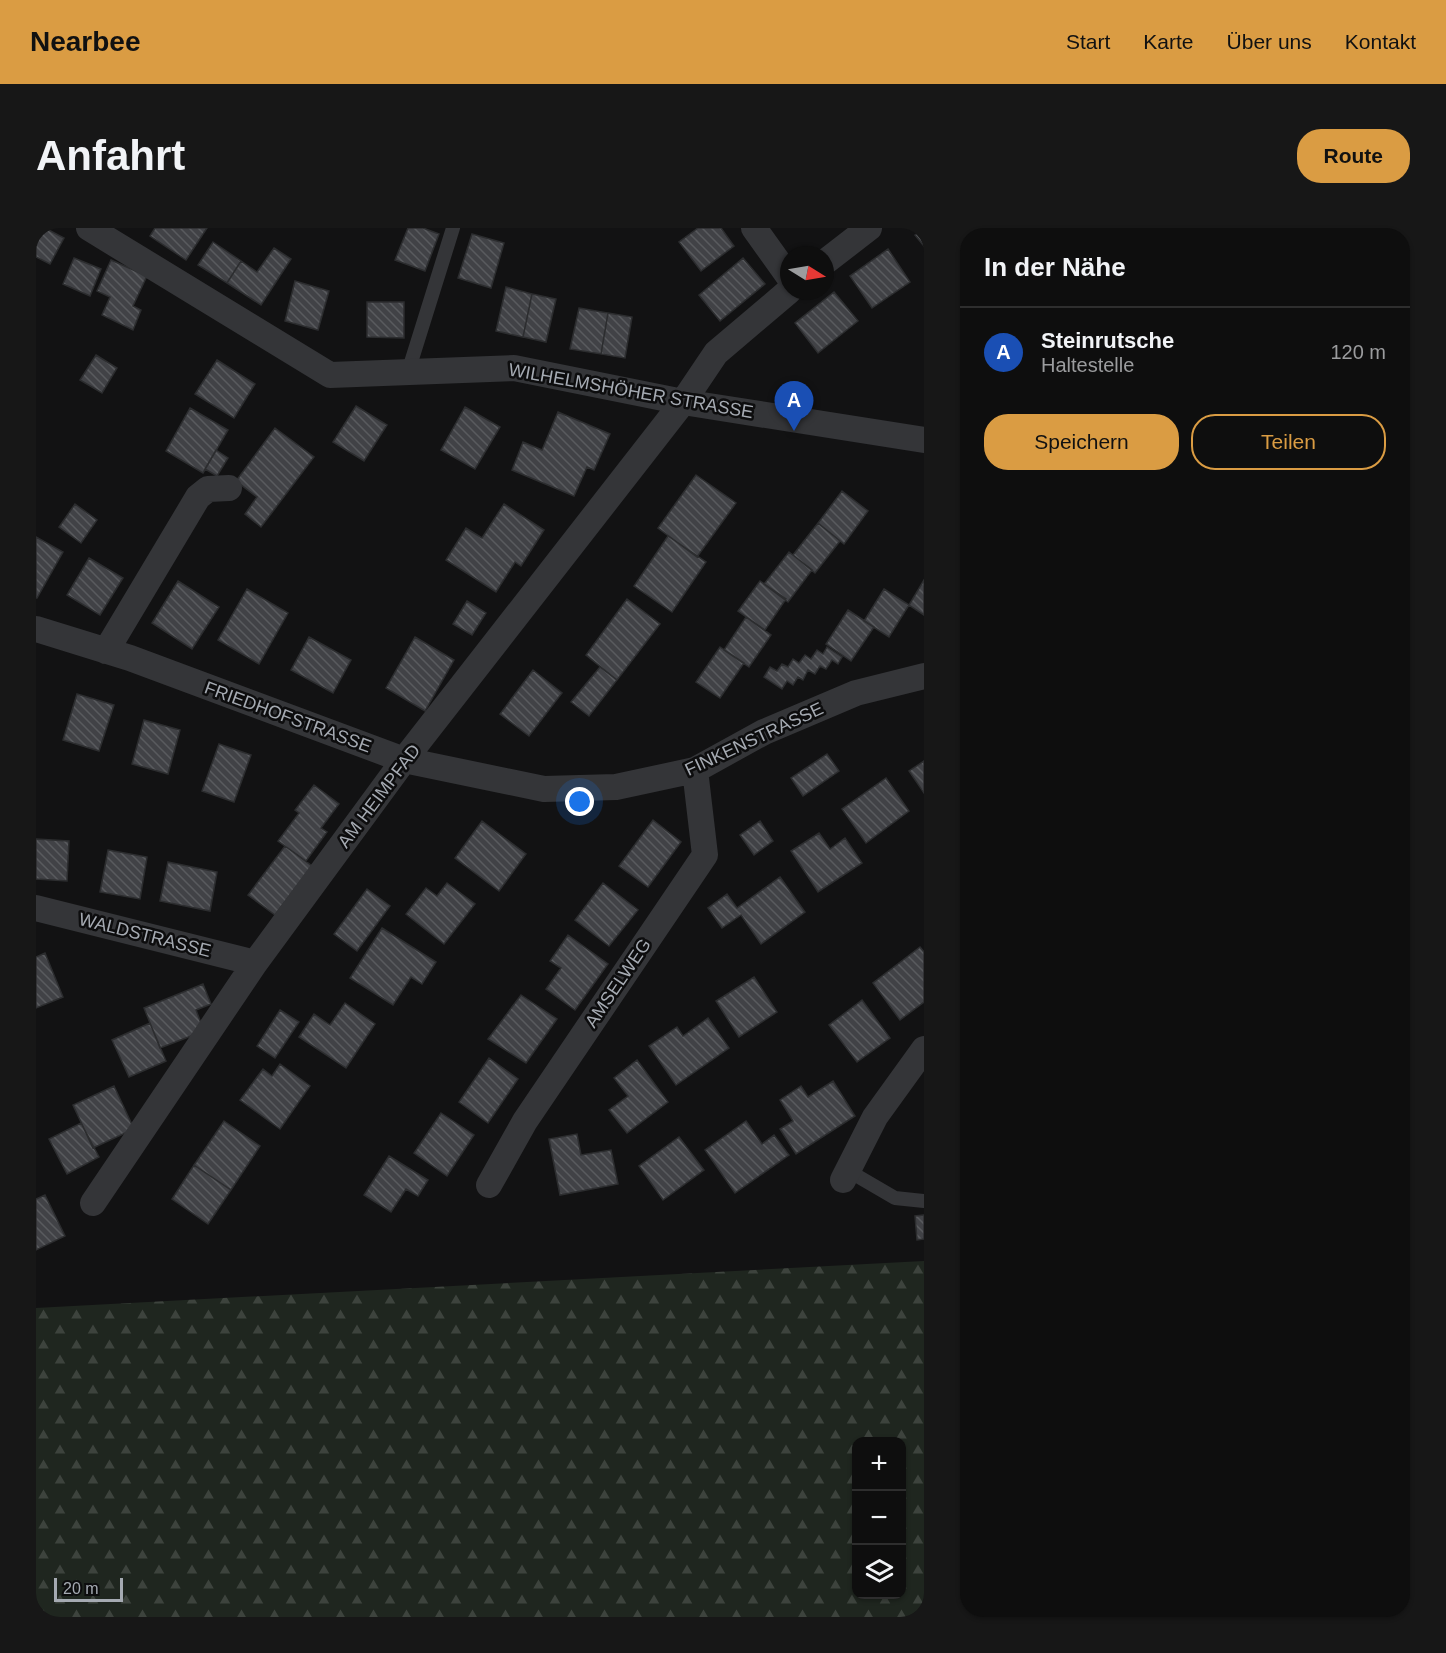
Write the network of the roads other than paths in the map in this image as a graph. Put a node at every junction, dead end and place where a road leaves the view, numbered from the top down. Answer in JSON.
{"nodes":[{"id":1,"x":89,"y":228,"type":"edge"},
{"id":2,"x":453,"y":228,"type":"edge"},
{"id":3,"x":754,"y":228,"type":"edge"},
{"id":4,"x":869,"y":228,"type":"edge"},
{"id":5,"x":834,"y":255,"type":"edge"},
{"id":6,"x":780,"y":264,"type":"edge"},
{"id":7,"x":780,"y":299,"type":"edge"},
{"id":8,"x":408,"y":372,"type":"junction"},
{"id":9,"x":683,"y":402,"type":"junction"},
{"id":10,"x":924,"y":440,"type":"edge"},
{"id":11,"x":229,"y":488,"type":"dead end"},
{"id":12,"x":36,"y":629,"type":"edge"},
{"id":13,"x":106,"y":651,"type":"junction"},
{"id":14,"x":924,"y":676,"type":"edge"},
{"id":15,"x":404,"y":760,"type":"junction"},
{"id":16,"x":695,"y":770,"type":"junction"},
{"id":17,"x":544,"y":789,"type":"joint"},
{"id":18,"x":36,"y":908,"type":"edge"},
{"id":19,"x":255,"y":963,"type":"junction"},
{"id":20,"x":924,"y":1049,"type":"edge"},
{"id":21,"x":845,"y":1175,"type":"joint"},
{"id":22,"x":489,"y":1185,"type":"dead end"},
{"id":23,"x":924,"y":1201,"type":"edge"},
{"id":24,"x":93,"y":1203,"type":"dead end"}],
"edges":[{"from":1,"to":8,"type":"street","name":"WILHELMSHÖHER STRASSE"},
{"from":2,"to":8,"type":"lane"},
{"from":3,"to":6,"type":"street"},
{"from":4,"to":5,"type":"street"},
{"from":7,"to":9,"type":"street","name":"AM HEIMPFAD"},
{"from":8,"to":9,"type":"street","name":"WILHELMSHÖHER STRASSE"},
{"from":9,"to":10,"type":"street","name":"WILHELMSHÖHER STRASSE"},
{"from":9,"to":15,"type":"street","name":"AM HEIMPFAD"},
{"from":11,"to":13,"type":"street"},
{"from":12,"to":13,"type":"street","name":"FRIEDHOFSTRASSE"},
{"from":13,"to":15,"type":"street","name":"FRIEDHOFSTRASSE"},
{"from":14,"to":16,"type":"street","name":"FINKENSTRASSE"},
{"from":15,"to":17,"type":"street","name":"FRIEDHOFSTRASSE"},
{"from":15,"to":19,"type":"street","name":"AM HEIMPFAD"},
{"from":16,"to":17,"type":"street","name":"FINKENSTRASSE"},
{"from":16,"to":22,"type":"street","name":"AMSELWEG"},
{"from":18,"to":19,"type":"street","name":"WALDSTRASSE"},
{"from":19,"to":24,"type":"street","name":"AM HEIMPFAD"},
{"from":20,"to":21,"type":"street"},
{"from":21,"to":23,"type":"lane"}]}
